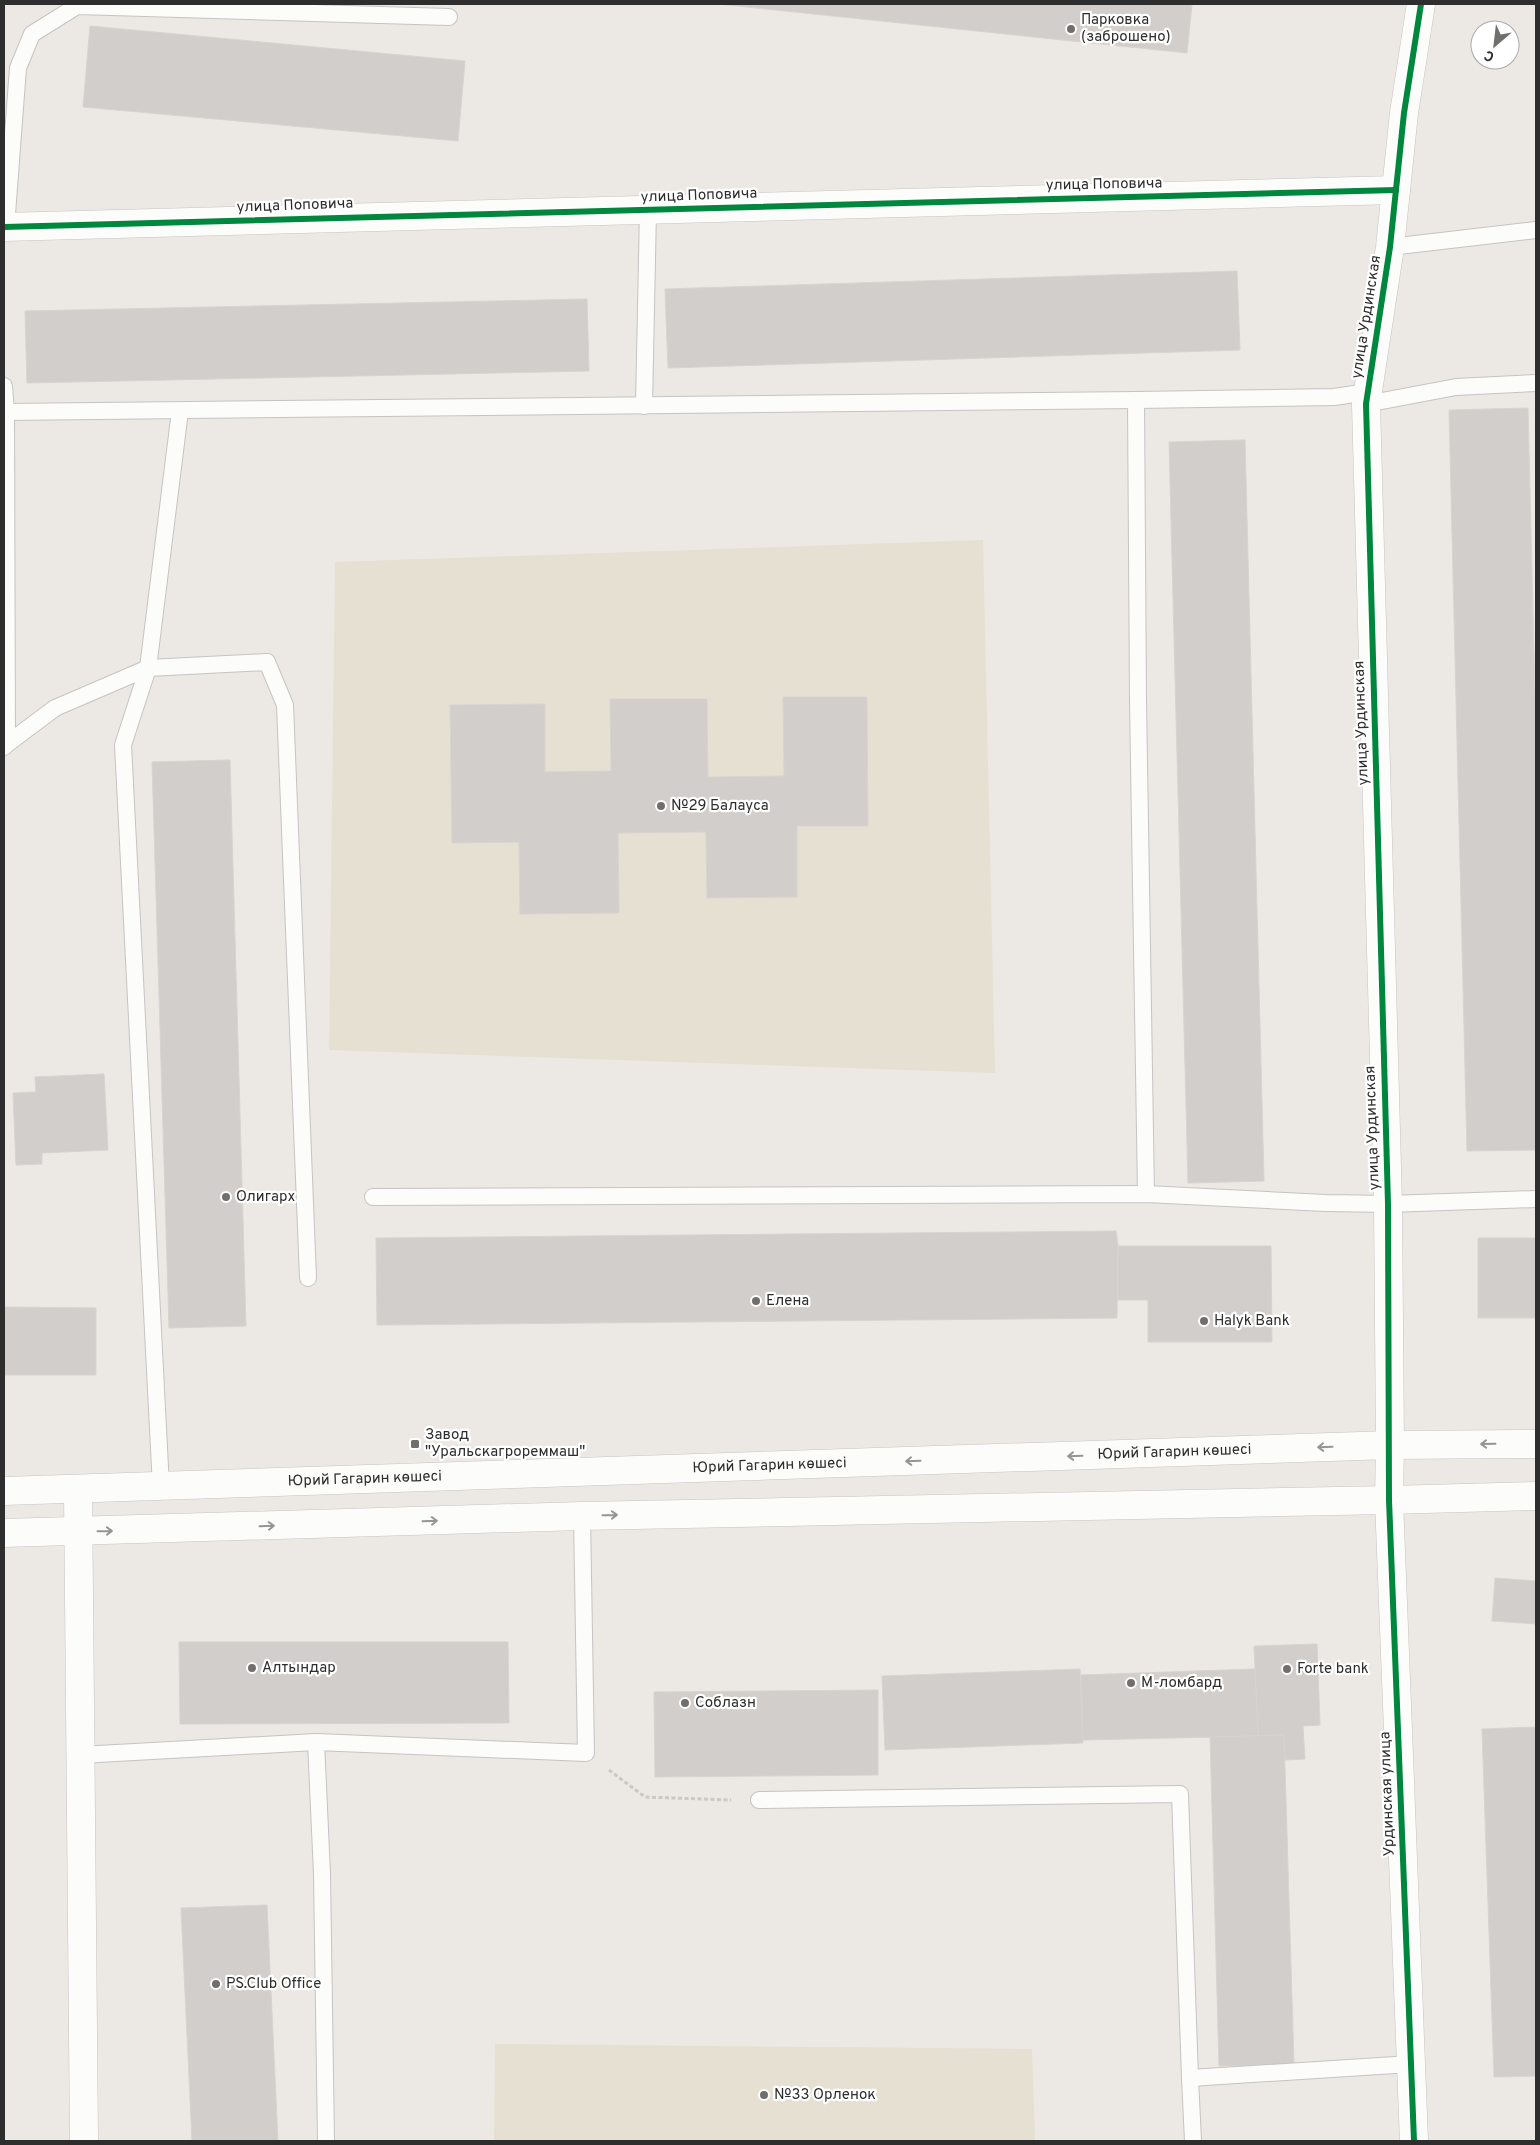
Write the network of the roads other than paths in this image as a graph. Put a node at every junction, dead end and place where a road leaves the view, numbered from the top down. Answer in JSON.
{"nodes":[{"id":1,"x":1421,"y":4,"type":"edge"},
{"id":2,"x":449,"y":17,"type":"dead end"},
{"id":3,"x":1396,"y":190,"type":"junction"},
{"id":4,"x":648,"y":210,"type":"junction"},
{"id":5,"x":5,"y":227,"type":"edge"},
{"id":6,"x":1536,"y":230,"type":"edge"},
{"id":7,"x":1390,"y":247,"type":"junction"},
{"id":8,"x":1536,"y":383,"type":"edge"},
{"id":9,"x":4,"y":386,"type":"edge"},
{"id":10,"x":1367,"y":398,"type":"junction"},
{"id":11,"x":1136,"y":400,"type":"junction"},
{"id":12,"x":644,"y":406,"type":"junction"},
{"id":13,"x":180,"y":411,"type":"junction"},
{"id":14,"x":6,"y":412,"type":"junction"},
{"id":15,"x":148,"y":668,"type":"junction"},
{"id":16,"x":5,"y":745,"type":"edge"},
{"id":17,"x":1146,"y":1194,"type":"junction"},
{"id":18,"x":373,"y":1197,"type":"dead end"},
{"id":19,"x":1536,"y":1199,"type":"edge"},
{"id":20,"x":1388,"y":1204,"type":"junction"},
{"id":21,"x":308,"y":1278,"type":"dead end"},
{"id":22,"x":1536,"y":1444,"type":"edge"},
{"id":23,"x":1390,"y":1445,"type":"junction"},
{"id":24,"x":161,"y":1487,"type":"junction"},
{"id":25,"x":78,"y":1490,"type":"junction"},
{"id":26,"x":4,"y":1491,"type":"edge"},
{"id":27,"x":1536,"y":1496,"type":"edge"},
{"id":28,"x":1389,"y":1500,"type":"junction"},
{"id":29,"x":582,"y":1516,"type":"junction"},
{"id":30,"x":78,"y":1532,"type":"junction"},
{"id":31,"x":4,"y":1534,"type":"edge"},
{"id":32,"x":316,"y":1742,"type":"junction"},
{"id":33,"x":80,"y":1755,"type":"junction"},
{"id":34,"x":759,"y":1800,"type":"road end"},
{"id":35,"x":1411,"y":2064,"type":"junction"},
{"id":36,"x":1190,"y":2078,"type":"junction"},
{"id":37,"x":84,"y":2141,"type":"edge"},
{"id":38,"x":326,"y":2141,"type":"edge"},
{"id":39,"x":1193,"y":2141,"type":"edge"},
{"id":40,"x":1414,"y":2141,"type":"edge"}],
"edges":[{"from":1,"to":3,"type":"street","name":"улица Урдинская"},
{"from":2,"to":5,"type":"lane"},
{"from":3,"to":4,"type":"street","name":"улица Поповича"},
{"from":3,"to":7,"type":"street","name":"улица Урдинская"},
{"from":4,"to":5,"type":"street","name":"улица Поповича"},
{"from":4,"to":12,"type":"lane"},
{"from":6,"to":7,"type":"lane"},
{"from":7,"to":10,"type":"street","name":"улица Урдинская"},
{"from":8,"to":10,"type":"lane"},
{"from":9,"to":14,"type":"lane"},
{"from":10,"to":11,"type":"lane"},
{"from":10,"to":20,"type":"street","name":"улица Урдинская"},
{"from":11,"to":12,"type":"lane"},
{"from":11,"to":17,"type":"lane"},
{"from":12,"to":13,"type":"lane"},
{"from":13,"to":14,"type":"lane"},
{"from":13,"to":15,"type":"lane"},
{"from":14,"to":16,"type":"lane"},
{"from":15,"to":16,"type":"lane"},
{"from":15,"to":21,"type":"lane"},
{"from":15,"to":24,"type":"lane"},
{"from":17,"to":18,"type":"lane"},
{"from":17,"to":20,"type":"lane"},
{"from":19,"to":20,"type":"lane"},
{"from":20,"to":23,"type":"street","name":"улица Урдинская"},
{"from":22,"to":23,"type":"street","name":"Юрий Гагарин көшесі","one_way":true},
{"from":23,"to":24,"type":"street","name":"Юрий Гагарин көшесі","one_way":true},
{"from":23,"to":28,"type":"street","name":"Урдинская улица"},
{"from":24,"to":25,"type":"street","name":"Юрий Гагарин көшесі"},
{"from":25,"to":26,"type":"street","name":"Юрий Гагарин көшесі"},
{"from":25,"to":30,"type":"street"},
{"from":27,"to":28,"type":"street"},
{"from":29,"to":28,"type":"street","one_way":true},
{"from":28,"to":35,"type":"street","name":"Урдинская улица"},
{"from":30,"to":29,"type":"street","one_way":true},
{"from":29,"to":32,"type":"lane"},
{"from":30,"to":31,"type":"street"},
{"from":30,"to":33,"type":"street"},
{"from":32,"to":33,"type":"lane"},
{"from":32,"to":38,"type":"lane"},
{"from":33,"to":37,"type":"street"},
{"from":34,"to":36,"type":"lane"},
{"from":35,"to":36,"type":"lane"},
{"from":35,"to":40,"type":"street","name":"Урдинская улица"},
{"from":36,"to":39,"type":"lane"}]}
